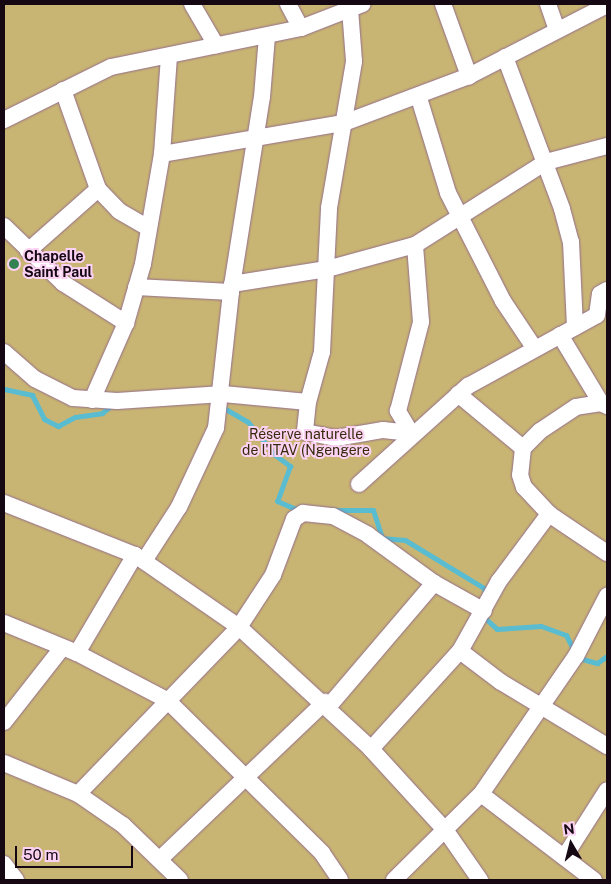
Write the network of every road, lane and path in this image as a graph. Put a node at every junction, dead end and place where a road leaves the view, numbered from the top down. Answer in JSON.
{"nodes":[{"id":1,"x":192,"y":4,"type":"edge"},
{"id":2,"x":288,"y":4,"type":"edge"},
{"id":3,"x":443,"y":4,"type":"edge"},
{"id":4,"x":548,"y":4,"type":"edge"},
{"id":5,"x":607,"y":5,"type":"edge"},
{"id":6,"x":357,"y":6,"type":"edge"},
{"id":7,"x":556,"y":27,"type":"junction"},
{"id":8,"x":301,"y":28,"type":"junction"},
{"id":9,"x":267,"y":36,"type":"junction"},
{"id":10,"x":216,"y":45,"type":"junction"},
{"id":11,"x":169,"y":56,"type":"junction"},
{"id":12,"x":505,"y":57,"type":"junction"},
{"id":13,"x":469,"y":76,"type":"junction"},
{"id":14,"x":64,"y":90,"type":"junction"},
{"id":15,"x":419,"y":98,"type":"junction"},
{"id":16,"x":4,"y":120,"type":"edge"},
{"id":17,"x":344,"y":123,"type":"junction"},
{"id":18,"x":255,"y":141,"type":"junction"},
{"id":19,"x":607,"y":146,"type":"edge"},
{"id":20,"x":162,"y":154,"type":"junction"},
{"id":21,"x":546,"y":162,"type":"junction"},
{"id":22,"x":98,"y":189,"type":"junction"},
{"id":23,"x":462,"y":214,"type":"junction"},
{"id":24,"x":147,"y":227,"type":"junction"},
{"id":25,"x":7,"y":235,"type":"edge"},
{"id":26,"x":415,"y":245,"type":"junction"},
{"id":27,"x":28,"y":251,"type":"junction"},
{"id":28,"x":327,"y":269,"type":"junction"},
{"id":29,"x":136,"y":287,"type":"junction"},
{"id":30,"x":232,"y":288,"type":"junction"},
{"id":31,"x":607,"y":290,"type":"edge"},
{"id":32,"x":126,"y":323,"type":"junction"},
{"id":33,"x":575,"y":327,"type":"junction"},
{"id":34,"x":560,"y":335,"type":"junction"},
{"id":35,"x":533,"y":346,"type":"junction"},
{"id":36,"x":4,"y":352,"type":"edge"},
{"id":37,"x":223,"y":394,"type":"junction"},
{"id":38,"x":458,"y":394,"type":"junction"},
{"id":39,"x":92,"y":400,"type":"junction"},
{"id":40,"x":308,"y":402,"type":"junction"},
{"id":41,"x":604,"y":404,"type":"edge"},
{"id":42,"x":411,"y":434,"type":"junction"},
{"id":43,"x":523,"y":448,"type":"junction"},
{"id":44,"x":359,"y":484,"type":"dead end"},
{"id":45,"x":4,"y":504,"type":"edge"},
{"id":46,"x":548,"y":514,"type":"junction"},
{"id":47,"x":607,"y":553,"type":"edge"},
{"id":48,"x":140,"y":558,"type":"junction"},
{"id":49,"x":434,"y":583,"type":"junction"},
{"id":50,"x":607,"y":596,"type":"edge"},
{"id":51,"x":487,"y":605,"type":"junction"},
{"id":52,"x":4,"y":623,"type":"edge"},
{"id":53,"x":239,"y":627,"type":"junction"},
{"id":54,"x":70,"y":650,"type":"junction"},
{"id":55,"x":460,"y":651,"type":"junction"},
{"id":56,"x":167,"y":700,"type":"junction"},
{"id":57,"x":327,"y":704,"type":"junction"},
{"id":58,"x":542,"y":708,"type":"junction"},
{"id":59,"x":4,"y":722,"type":"edge"},
{"id":60,"x":607,"y":746,"type":"edge"},
{"id":61,"x":371,"y":749,"type":"junction"},
{"id":62,"x":4,"y":763,"type":"edge"},
{"id":63,"x":244,"y":775,"type":"junction"},
{"id":64,"x":607,"y":790,"type":"edge"},
{"id":65,"x":78,"y":794,"type":"junction"},
{"id":66,"x":482,"y":794,"type":"junction"},
{"id":67,"x":446,"y":831,"type":"junction"},
{"id":68,"x":564,"y":856,"type":"junction"},
{"id":69,"x":160,"y":859,"type":"junction"},
{"id":70,"x":4,"y":864,"type":"edge"},
{"id":71,"x":16,"y":880,"type":"edge"},
{"id":72,"x":180,"y":880,"type":"edge"},
{"id":73,"x":340,"y":880,"type":"edge"},
{"id":74,"x":394,"y":880,"type":"edge"},
{"id":75,"x":480,"y":880,"type":"edge"},
{"id":76,"x":594,"y":880,"type":"edge"}],
"edges":[{"from":1,"to":10,"type":"street"},
{"from":2,"to":8,"type":"street"},
{"from":3,"to":13,"type":"street"},
{"from":4,"to":7,"type":"street"},
{"from":5,"to":7,"type":"street"},
{"from":6,"to":8,"type":"street"},
{"from":6,"to":17,"type":"street"},
{"from":7,"to":12,"type":"street"},
{"from":8,"to":9,"type":"street"},
{"from":9,"to":10,"type":"street"},
{"from":9,"to":18,"type":"street"},
{"from":10,"to":11,"type":"street"},
{"from":11,"to":14,"type":"street"},
{"from":11,"to":20,"type":"street"},
{"from":12,"to":13,"type":"street"},
{"from":12,"to":21,"type":"street"},
{"from":13,"to":15,"type":"street"},
{"from":14,"to":16,"type":"street"},
{"from":14,"to":22,"type":"street"},
{"from":15,"to":17,"type":"street"},
{"from":15,"to":23,"type":"street"},
{"from":17,"to":18,"type":"street"},
{"from":17,"to":28,"type":"street"},
{"from":18,"to":20,"type":"street"},
{"from":18,"to":30,"type":"street"},
{"from":19,"to":21,"type":"street"},
{"from":20,"to":24,"type":"street"},
{"from":21,"to":23,"type":"street"},
{"from":21,"to":33,"type":"street"},
{"from":22,"to":24,"type":"street"},
{"from":22,"to":27,"type":"street"},
{"from":23,"to":26,"type":"street"},
{"from":23,"to":35,"type":"street"},
{"from":24,"to":29,"type":"street"},
{"from":25,"to":27,"type":"street"},
{"from":26,"to":28,"type":"street"},
{"from":26,"to":42,"type":"street"},
{"from":27,"to":32,"type":"street"},
{"from":28,"to":30,"type":"street"},
{"from":28,"to":40,"type":"street"},
{"from":29,"to":30,"type":"street"},
{"from":29,"to":32,"type":"street"},
{"from":30,"to":37,"type":"street"},
{"from":31,"to":33,"type":"street"},
{"from":32,"to":39,"type":"street"},
{"from":33,"to":34,"type":"street"},
{"from":34,"to":35,"type":"street"},
{"from":34,"to":41,"type":"street"},
{"from":35,"to":38,"type":"street"},
{"from":36,"to":39,"type":"street"},
{"from":37,"to":39,"type":"street"},
{"from":37,"to":40,"type":"street"},
{"from":37,"to":48,"type":"street"},
{"from":38,"to":42,"type":"street"},
{"from":38,"to":43,"type":"street"},
{"from":40,"to":42,"type":"street"},
{"from":41,"to":43,"type":"street"},
{"from":42,"to":44,"type":"street"},
{"from":43,"to":46,"type":"street"},
{"from":45,"to":48,"type":"street"},
{"from":46,"to":47,"type":"street"},
{"from":46,"to":51,"type":"street"},
{"from":48,"to":53,"type":"street"},
{"from":48,"to":54,"type":"street"},
{"from":49,"to":51,"type":"street"},
{"from":49,"to":53,"type":"street"},
{"from":49,"to":57,"type":"street"},
{"from":50,"to":58,"type":"street"},
{"from":51,"to":55,"type":"street"},
{"from":52,"to":54,"type":"street"},
{"from":53,"to":56,"type":"street"},
{"from":53,"to":57,"type":"street"},
{"from":54,"to":56,"type":"street"},
{"from":54,"to":59,"type":"street"},
{"from":55,"to":58,"type":"street"},
{"from":55,"to":61,"type":"street"},
{"from":56,"to":63,"type":"street"},
{"from":56,"to":65,"type":"street"},
{"from":57,"to":61,"type":"street"},
{"from":57,"to":63,"type":"street"},
{"from":58,"to":60,"type":"street"},
{"from":58,"to":66,"type":"street"},
{"from":61,"to":67,"type":"street"},
{"from":62,"to":65,"type":"street"},
{"from":63,"to":69,"type":"street"},
{"from":63,"to":73,"type":"street"},
{"from":64,"to":68,"type":"street"},
{"from":65,"to":69,"type":"street"},
{"from":66,"to":67,"type":"street"},
{"from":66,"to":68,"type":"street"},
{"from":67,"to":74,"type":"street"},
{"from":67,"to":75,"type":"street"},
{"from":68,"to":76,"type":"street"},
{"from":69,"to":72,"type":"street"},
{"from":70,"to":71,"type":"street"}]}
